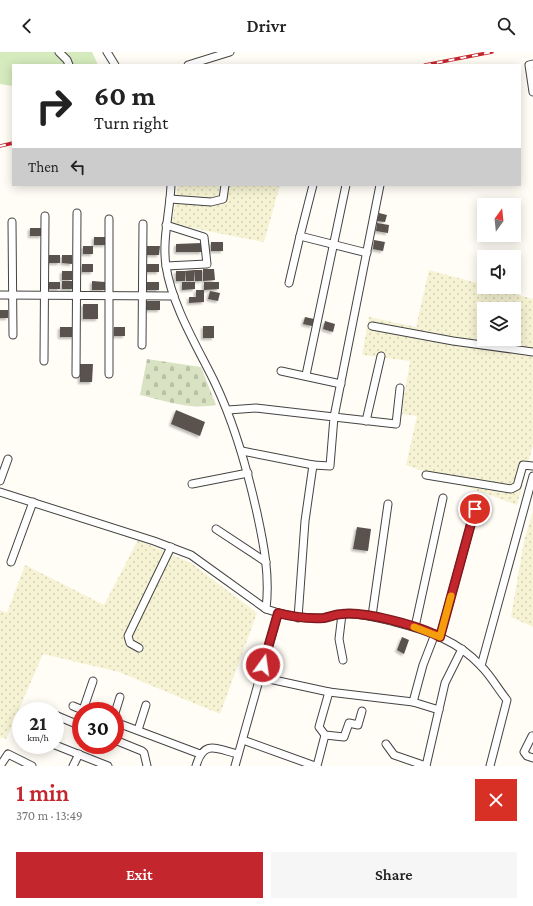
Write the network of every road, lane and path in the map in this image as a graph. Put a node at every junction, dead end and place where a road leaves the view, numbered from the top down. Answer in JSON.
{"nodes":[{"id":1,"x":59,"y":52,"type":"edge"},
{"id":2,"x":106,"y":52,"type":"edge"},
{"id":3,"x":230,"y":52,"type":"edge"},
{"id":4,"x":69,"y":64,"type":"edge"},
{"id":5,"x":114,"y":64,"type":"edge"},
{"id":6,"x":191,"y":64,"type":"edge"},
{"id":7,"x":533,"y":64,"type":"edge"},
{"id":8,"x":533,"y":92,"type":"edge"},
{"id":9,"x":171,"y":186,"type":"edge"},
{"id":10,"x":225,"y":186,"type":"edge"},
{"id":11,"x":312,"y":186,"type":"edge"},
{"id":12,"x":346,"y":186,"type":"edge"},
{"id":13,"x":380,"y":186,"type":"edge"},
{"id":14,"x":170,"y":199,"type":"junction"},
{"id":15,"x":78,"y":214,"type":"dead end"},
{"id":16,"x":45,"y":216,"type":"dead end"},
{"id":17,"x":109,"y":219,"type":"dead end"},
{"id":18,"x":12,"y":222,"type":"dead end"},
{"id":19,"x":143,"y":224,"type":"dead end"},
{"id":20,"x":166,"y":225,"type":"junction"},
{"id":21,"x":300,"y":236,"type":"junction"},
{"id":22,"x":333,"y":244,"type":"junction"},
{"id":23,"x":367,"y":252,"type":"junction"},
{"id":24,"x":166,"y":266,"type":"junction"},
{"id":25,"x":289,"y":283,"type":"dead end"},
{"id":26,"x":0,"y":295,"type":"edge"},
{"id":27,"x":13,"y":295,"type":"junction"},
{"id":28,"x":45,"y":295,"type":"junction"},
{"id":29,"x":77,"y":295,"type":"junction"},
{"id":30,"x":108,"y":295,"type":"junction"},
{"id":31,"x":143,"y":295,"type":"junction"},
{"id":32,"x":174,"y":296,"type":"junction"},
{"id":33,"x":372,"y":326,"type":"dead end"},
{"id":34,"x":13,"y":335,"type":"dead end"},
{"id":35,"x":142,"y":345,"type":"dead end"},
{"id":36,"x":533,"y":352,"type":"edge"},
{"id":37,"x":380,"y":356,"type":"dead end"},
{"id":38,"x":44,"y":361,"type":"dead end"},
{"id":39,"x":281,"y":371,"type":"dead end"},
{"id":40,"x":76,"y":374,"type":"dead end"},
{"id":41,"x":109,"y":374,"type":"dead end"},
{"id":42,"x":306,"y":375,"type":"junction"},
{"id":43,"x":341,"y":384,"type":"junction"},
{"id":44,"x":400,"y":388,"type":"dead end"},
{"id":45,"x":228,"y":410,"type":"junction"},
{"id":46,"x":334,"y":417,"type":"junction"},
{"id":47,"x":366,"y":421,"type":"junction"},
{"id":48,"x":242,"y":451,"type":"junction"},
{"id":49,"x":8,"y":459,"type":"dead end"},
{"id":50,"x":313,"y":465,"type":"junction"},
{"id":51,"x":533,"y":466,"type":"edge"},
{"id":52,"x":248,"y":473,"type":"junction"},
{"id":53,"x":426,"y":475,"type":"dead end"},
{"id":54,"x":533,"y":476,"type":"edge"},
{"id":55,"x":0,"y":481,"type":"edge"},
{"id":56,"x":192,"y":484,"type":"dead end"},
{"id":57,"x":0,"y":492,"type":"edge"},
{"id":58,"x":443,"y":498,"type":"dead end"},
{"id":59,"x":33,"y":502,"type":"junction"},
{"id":60,"x":388,"y":504,"type":"dead end"},
{"id":61,"x":475,"y":509,"type":"dead end"},
{"id":62,"x":216,"y":529,"type":"dead end"},
{"id":63,"x":171,"y":547,"type":"junction"},
{"id":64,"x":11,"y":562,"type":"dead end"},
{"id":65,"x":266,"y":562,"type":"junction"},
{"id":66,"x":266,"y":609,"type":"junction"},
{"id":67,"x":278,"y":613,"type":"junction"},
{"id":68,"x":342,"y":614,"type":"junction"},
{"id":69,"x":372,"y":616,"type":"junction"},
{"id":70,"x":298,"y":618,"type":"junction"},
{"id":71,"x":415,"y":627,"type":"junction"},
{"id":72,"x":438,"y":636,"type":"junction"},
{"id":73,"x":139,"y":648,"type":"dead end"},
{"id":74,"x":462,"y":649,"type":"junction"},
{"id":75,"x":343,"y":660,"type":"dead end"},
{"id":76,"x":481,"y":666,"type":"junction"},
{"id":77,"x":260,"y":677,"type":"junction"},
{"id":78,"x":93,"y":681,"type":"dead end"},
{"id":79,"x":329,"y":692,"type":"junction"},
{"id":80,"x":120,"y":697,"type":"dead end"},
{"id":81,"x":87,"y":702,"type":"edge"},
{"id":82,"x":118,"y":702,"type":"edge"},
{"id":83,"x":413,"y":702,"type":"junction"},
{"id":84,"x":146,"y":705,"type":"dead end"},
{"id":85,"x":439,"y":710,"type":"junction"},
{"id":86,"x":362,"y":711,"type":"dead end"},
{"id":87,"x":124,"y":725,"type":"edge"},
{"id":88,"x":138,"y":730,"type":"junction"},
{"id":89,"x":325,"y":735,"type":"junction"},
{"id":90,"x":532,"y":736,"type":"edge"},
{"id":91,"x":243,"y":740,"type":"junction"},
{"id":92,"x":124,"y":744,"type":"edge"},
{"id":93,"x":386,"y":744,"type":"dead end"},
{"id":94,"x":79,"y":754,"type":"joint"},
{"id":95,"x":200,"y":754,"type":"junction"},
{"id":96,"x":238,"y":754,"type":"junction"},
{"id":97,"x":533,"y":758,"type":"edge"},
{"id":98,"x":0,"y":766,"type":"edge"},
{"id":99,"x":32,"y":766,"type":"edge"},
{"id":100,"x":73,"y":766,"type":"edge"},
{"id":101,"x":108,"y":766,"type":"edge"},
{"id":102,"x":147,"y":766,"type":"edge"},
{"id":103,"x":196,"y":766,"type":"edge"},
{"id":104,"x":235,"y":766,"type":"edge"},
{"id":105,"x":316,"y":766,"type":"edge"},
{"id":106,"x":426,"y":766,"type":"edge"},
{"id":107,"x":490,"y":766,"type":"edge"}],
"edges":[{"from":1,"to":4,"type":"street"},
{"from":2,"to":5,"type":"street"},
{"from":3,"to":6,"type":"street"},
{"from":7,"to":8,"type":"street"},
{"from":9,"to":14,"type":"street"},
{"from":10,"to":14,"type":"street"},
{"from":11,"to":21,"type":"street"},
{"from":12,"to":22,"type":"street"},
{"from":13,"to":23,"type":"street"},
{"from":14,"to":20,"type":"street"},
{"from":15,"to":29,"type":"street"},
{"from":16,"to":28,"type":"street"},
{"from":17,"to":30,"type":"street"},
{"from":18,"to":27,"type":"street"},
{"from":19,"to":31,"type":"street"},
{"from":20,"to":24,"type":"street"},
{"from":20,"to":24,"type":"street"},
{"from":21,"to":22,"type":"street"},
{"from":21,"to":25,"type":"street"},
{"from":22,"to":23,"type":"street"},
{"from":22,"to":42,"type":"street"},
{"from":23,"to":43,"type":"street"},
{"from":24,"to":32,"type":"street"},
{"from":26,"to":27,"type":"street"},
{"from":27,"to":28,"type":"street"},
{"from":27,"to":34,"type":"street"},
{"from":28,"to":29,"type":"street"},
{"from":28,"to":38,"type":"street"},
{"from":29,"to":30,"type":"street"},
{"from":29,"to":40,"type":"street"},
{"from":30,"to":31,"type":"street"},
{"from":30,"to":41,"type":"street"},
{"from":31,"to":32,"type":"street"},
{"from":31,"to":35,"type":"street"},
{"from":32,"to":45,"type":"street"},
{"from":33,"to":36,"type":"street"},
{"from":37,"to":47,"type":"street"},
{"from":39,"to":42,"type":"street"},
{"from":42,"to":43,"type":"street"},
{"from":43,"to":46,"type":"street"},
{"from":44,"to":47,"type":"street"},
{"from":45,"to":46,"type":"street"},
{"from":45,"to":48,"type":"street"},
{"from":46,"to":47,"type":"street"},
{"from":46,"to":50,"type":"street"},
{"from":48,"to":50,"type":"street"},
{"from":48,"to":52,"type":"street"},
{"from":49,"to":55,"type":"street"},
{"from":50,"to":70,"type":"street"},
{"from":51,"to":53,"type":"street"},
{"from":52,"to":56,"type":"street"},
{"from":52,"to":65,"type":"street"},
{"from":54,"to":76,"type":"street"},
{"from":57,"to":59,"type":"street"},
{"from":58,"to":71,"type":"street"},
{"from":59,"to":63,"type":"street"},
{"from":59,"to":64,"type":"street"},
{"from":60,"to":69,"type":"street"},
{"from":61,"to":72,"type":"street"},
{"from":62,"to":65,"type":"street"},
{"from":63,"to":66,"type":"street"},
{"from":63,"to":73,"type":"street"},
{"from":65,"to":66,"type":"street"},
{"from":66,"to":67,"type":"street"},
{"from":67,"to":70,"type":"street"},
{"from":67,"to":77,"type":"street"},
{"from":68,"to":69,"type":"street"},
{"from":68,"to":70,"type":"street"},
{"from":68,"to":75,"type":"street"},
{"from":69,"to":71,"type":"street"},
{"from":71,"to":72,"type":"street"},
{"from":72,"to":74,"type":"street"},
{"from":72,"to":83,"type":"street"},
{"from":74,"to":76,"type":"street"},
{"from":74,"to":85,"type":"street"},
{"from":76,"to":107,"type":"street"},
{"from":77,"to":79,"type":"street"},
{"from":77,"to":91,"type":"street"},
{"from":78,"to":81,"type":"street"},
{"from":79,"to":83,"type":"street"},
{"from":79,"to":89,"type":"street"},
{"from":80,"to":82,"type":"street"},
{"from":83,"to":85,"type":"street"},
{"from":84,"to":88,"type":"street"},
{"from":85,"to":106,"type":"street"},
{"from":86,"to":89,"type":"street"},
{"from":87,"to":88,"type":"street"},
{"from":88,"to":95,"type":"street"},
{"from":89,"to":105,"type":"street"},
{"from":90,"to":97,"type":"street"},
{"from":91,"to":96,"type":"street"},
{"from":91,"to":105,"type":"street"},
{"from":92,"to":102,"type":"street"},
{"from":93,"to":106,"type":"street"},
{"from":94,"to":100,"type":"street"},
{"from":94,"to":101,"type":"street"},
{"from":95,"to":96,"type":"street"},
{"from":95,"to":103,"type":"street"},
{"from":96,"to":104,"type":"street"},
{"from":98,"to":99,"type":"street"}]}
